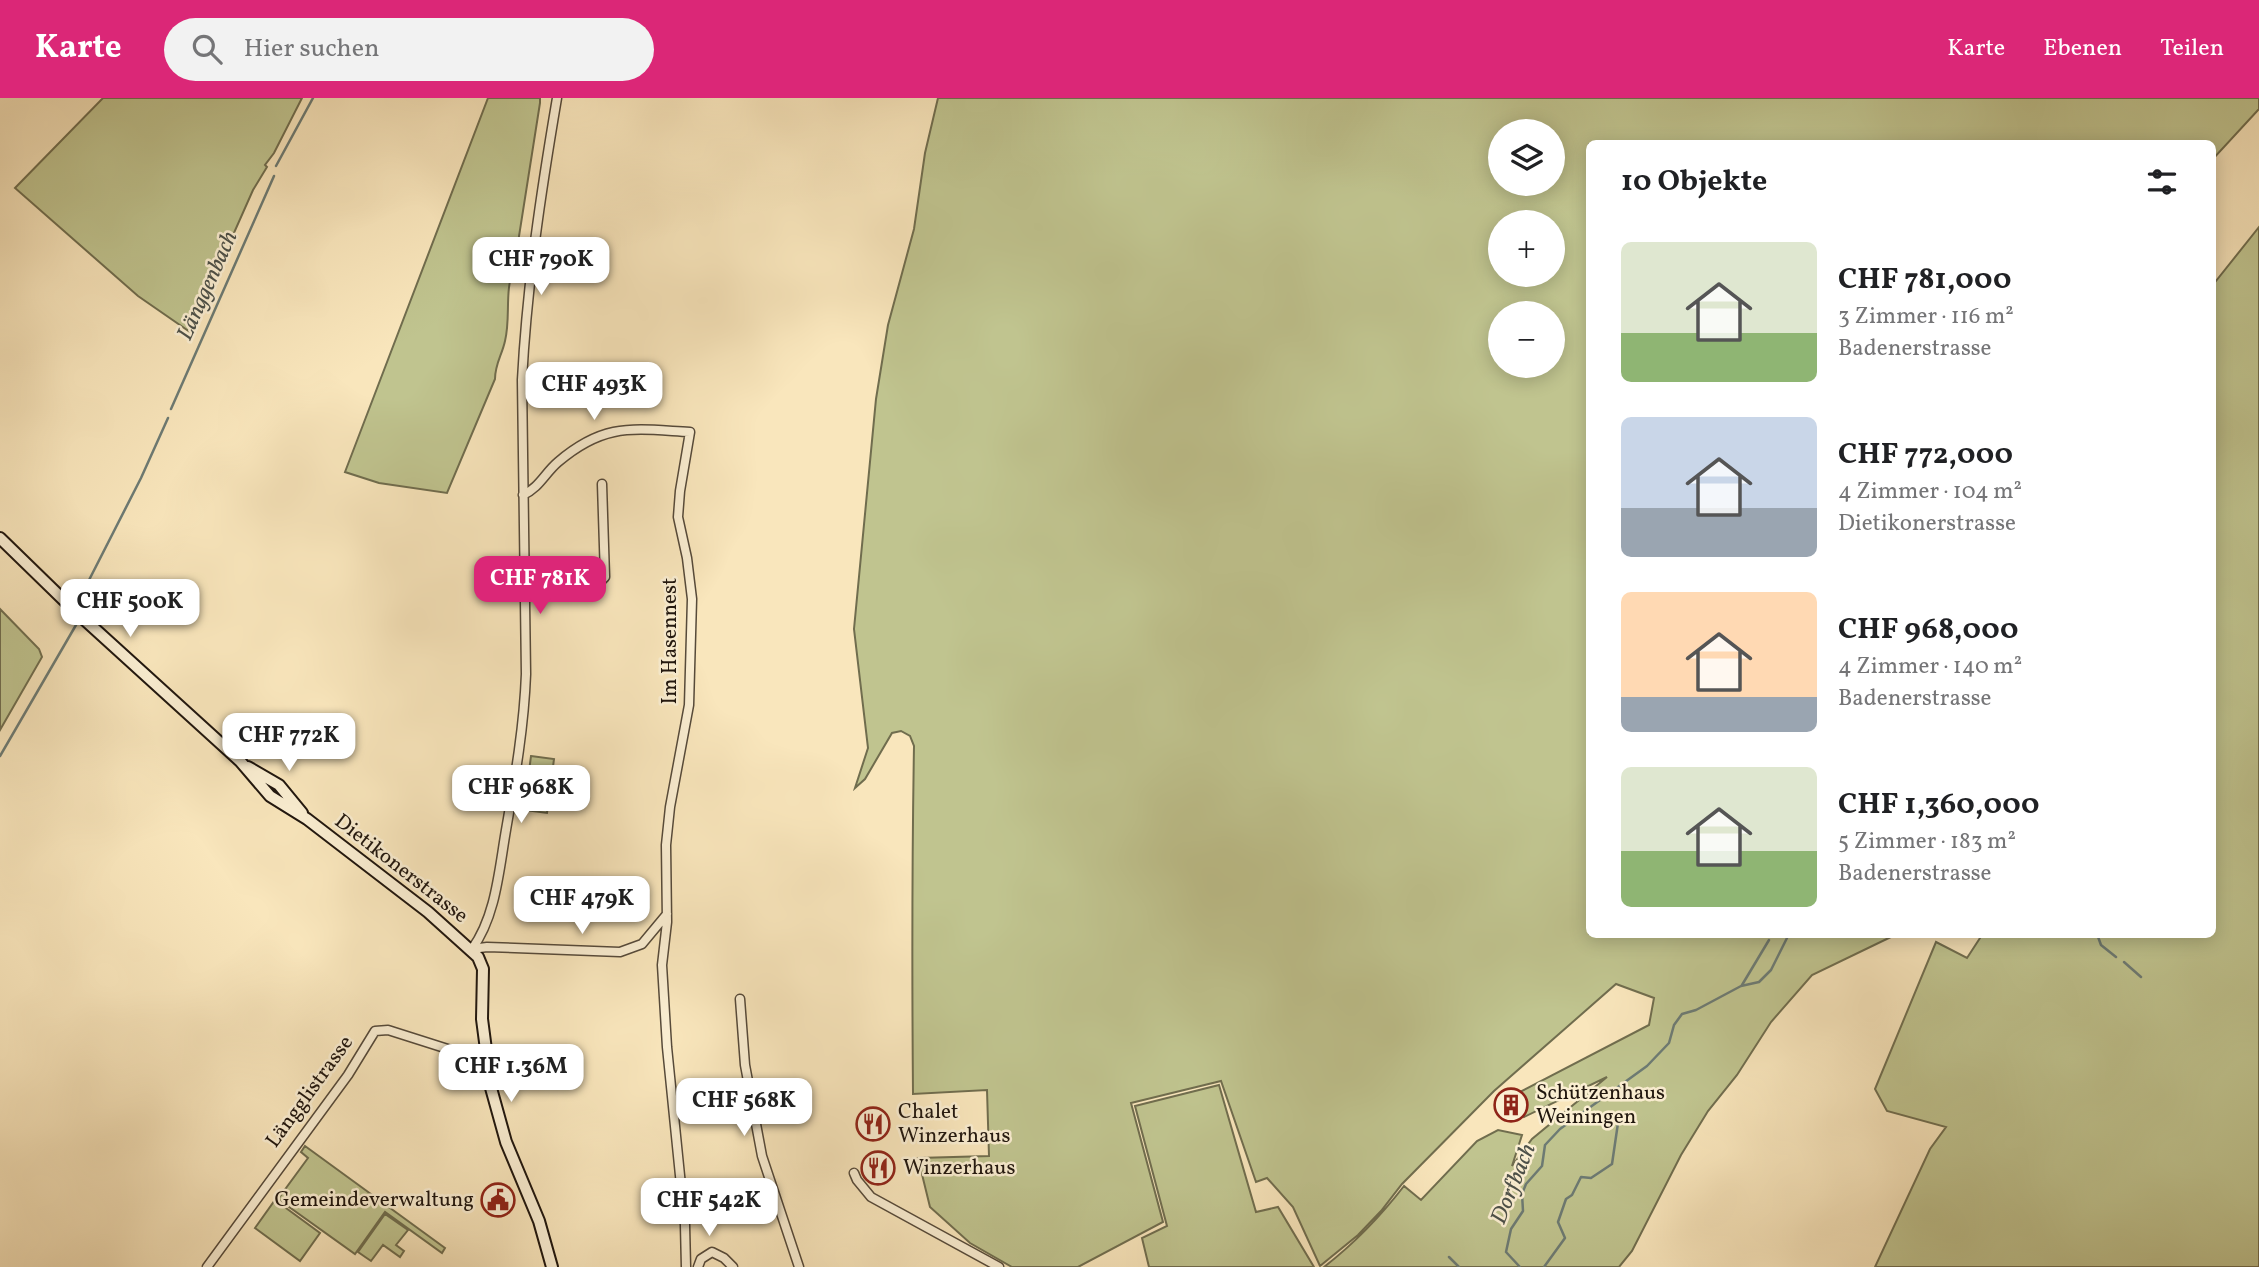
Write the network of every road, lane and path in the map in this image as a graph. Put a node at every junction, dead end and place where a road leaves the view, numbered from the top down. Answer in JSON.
{"nodes":[{"id":1,"x":557,"y":98,"type":"edge"},
{"id":2,"x":602,"y":484,"type":"dead end"},
{"id":3,"x":523,"y":495,"type":"junction"},
{"id":4,"x":0,"y":538,"type":"edge"},
{"id":5,"x":525,"y":583,"type":"junction"},
{"id":6,"x":667,"y":914,"type":"junction"},
{"id":7,"x":472,"y":949,"type":"junction"},
{"id":8,"x":740,"y":999,"type":"dead end"},
{"id":9,"x":486,"y":1057,"type":"junction"},
{"id":10,"x":854,"y":1173,"type":"dead end"},
{"id":11,"x":207,"y":1267,"type":"edge"},
{"id":12,"x":552,"y":1267,"type":"edge"},
{"id":13,"x":686,"y":1267,"type":"edge"},
{"id":14,"x":698,"y":1267,"type":"edge"},
{"id":15,"x":733,"y":1267,"type":"edge"},
{"id":16,"x":799,"y":1267,"type":"edge"},
{"id":17,"x":999,"y":1267,"type":"edge"}],
"edges":[{"from":1,"to":3,"type":"street"},
{"from":2,"to":5,"type":"street"},
{"from":3,"to":5,"type":"street"},
{"from":3,"to":6,"type":"street","name":"Im Hasennest"},
{"from":4,"to":7,"type":"street","name":"Dietikonerstrasse"},
{"from":5,"to":7,"type":"street"},
{"from":6,"to":7,"type":"street"},
{"from":6,"to":13,"type":"street"},
{"from":7,"to":9,"type":"street"},
{"from":8,"to":16,"type":"street"},
{"from":9,"to":11,"type":"street","name":"Längglistrasse"},
{"from":9,"to":12,"type":"street"},
{"from":10,"to":17,"type":"street"},
{"from":14,"to":15,"type":"street"}]}
